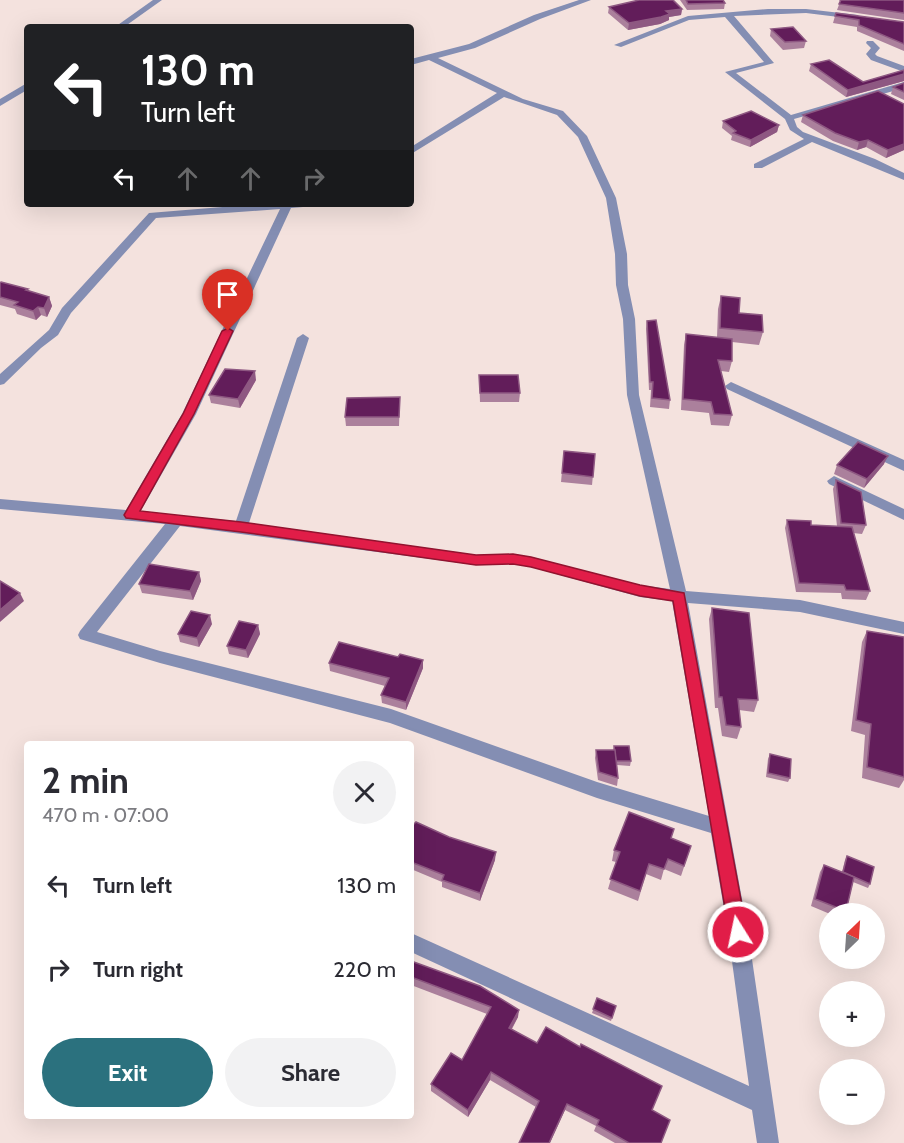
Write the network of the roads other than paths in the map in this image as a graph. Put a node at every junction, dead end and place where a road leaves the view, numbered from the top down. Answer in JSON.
{"nodes":[{"id":1,"x":158,"y":0,"type":"edge"},
{"id":2,"x":587,"y":0,"type":"edge"},
{"id":3,"x":762,"y":2,"type":"dead end"},
{"id":4,"x":768,"y":10,"type":"junction"},
{"id":5,"x":728,"y":14,"type":"junction"},
{"id":6,"x":862,"y":18,"type":"edge"},
{"id":7,"x":123,"y":24,"type":"edge"},
{"id":8,"x":870,"y":43,"type":"dead end"},
{"id":9,"x":618,"y":45,"type":"dead end"},
{"id":10,"x":432,"y":58,"type":"junction"},
{"id":11,"x":414,"y":61,"type":"edge"},
{"id":12,"x":904,"y":69,"type":"edge"},
{"id":13,"x":904,"y":85,"type":"edge"},
{"id":14,"x":24,"y":88,"type":"edge"},
{"id":15,"x":504,"y":93,"type":"junction"},
{"id":16,"x":878,"y":93,"type":"junction"},
{"id":17,"x":887,"y":98,"type":"edge"},
{"id":18,"x":0,"y":103,"type":"edge"},
{"id":19,"x":789,"y":117,"type":"junction"},
{"id":20,"x":811,"y":139,"type":"junction"},
{"id":21,"x":414,"y":149,"type":"edge"},
{"id":22,"x":758,"y":166,"type":"dead end"},
{"id":23,"x":904,"y":177,"type":"edge"},
{"id":24,"x":286,"y":207,"type":"joint"},
{"id":25,"x":303,"y":338,"type":"dead end"},
{"id":26,"x":0,"y":381,"type":"edge"},
{"id":27,"x":731,"y":386,"type":"dead end"},
{"id":28,"x":904,"y":466,"type":"edge"},
{"id":29,"x":834,"y":481,"type":"edge"},
{"id":30,"x":0,"y":504,"type":"edge"},
{"id":31,"x":131,"y":515,"type":"junction"},
{"id":32,"x":904,"y":515,"type":"edge"},
{"id":33,"x":176,"y":519,"type":"junction"},
{"id":34,"x":241,"y":527,"type":"junction"},
{"id":35,"x":679,"y":597,"type":"junction"},
{"id":36,"x":904,"y":628,"type":"edge"},
{"id":37,"x":719,"y":827,"type":"junction"},
{"id":38,"x":414,"y":943,"type":"edge"},
{"id":39,"x":760,"y":1102,"type":"junction"},
{"id":40,"x":768,"y":1143,"type":"edge"}],
"edges":[{"from":1,"to":7,"type":"street"},
{"from":2,"to":10,"type":"street"},
{"from":3,"to":4,"type":"street"},
{"from":4,"to":5,"type":"street"},
{"from":4,"to":6,"type":"street"},
{"from":5,"to":9,"type":"street"},
{"from":5,"to":19,"type":"street"},
{"from":8,"to":12,"type":"street"},
{"from":10,"to":11,"type":"street"},
{"from":10,"to":15,"type":"street"},
{"from":13,"to":16,"type":"street"},
{"from":14,"to":18,"type":"street"},
{"from":15,"to":21,"type":"street"},
{"from":15,"to":35,"type":"street"},
{"from":16,"to":17,"type":"street"},
{"from":16,"to":19,"type":"street"},
{"from":19,"to":20,"type":"street"},
{"from":20,"to":22,"type":"street"},
{"from":20,"to":23,"type":"street"},
{"from":24,"to":26,"type":"street"},
{"from":24,"to":31,"type":"street"},
{"from":25,"to":34,"type":"street"},
{"from":27,"to":28,"type":"street"},
{"from":29,"to":32,"type":"street"},
{"from":30,"to":31,"type":"street"},
{"from":31,"to":33,"type":"street"},
{"from":33,"to":34,"type":"street"},
{"from":33,"to":37,"type":"street"},
{"from":34,"to":35,"type":"street"},
{"from":35,"to":36,"type":"street"},
{"from":35,"to":37,"type":"street"},
{"from":37,"to":39,"type":"street"},
{"from":38,"to":39,"type":"street"},
{"from":39,"to":40,"type":"street"}]}
